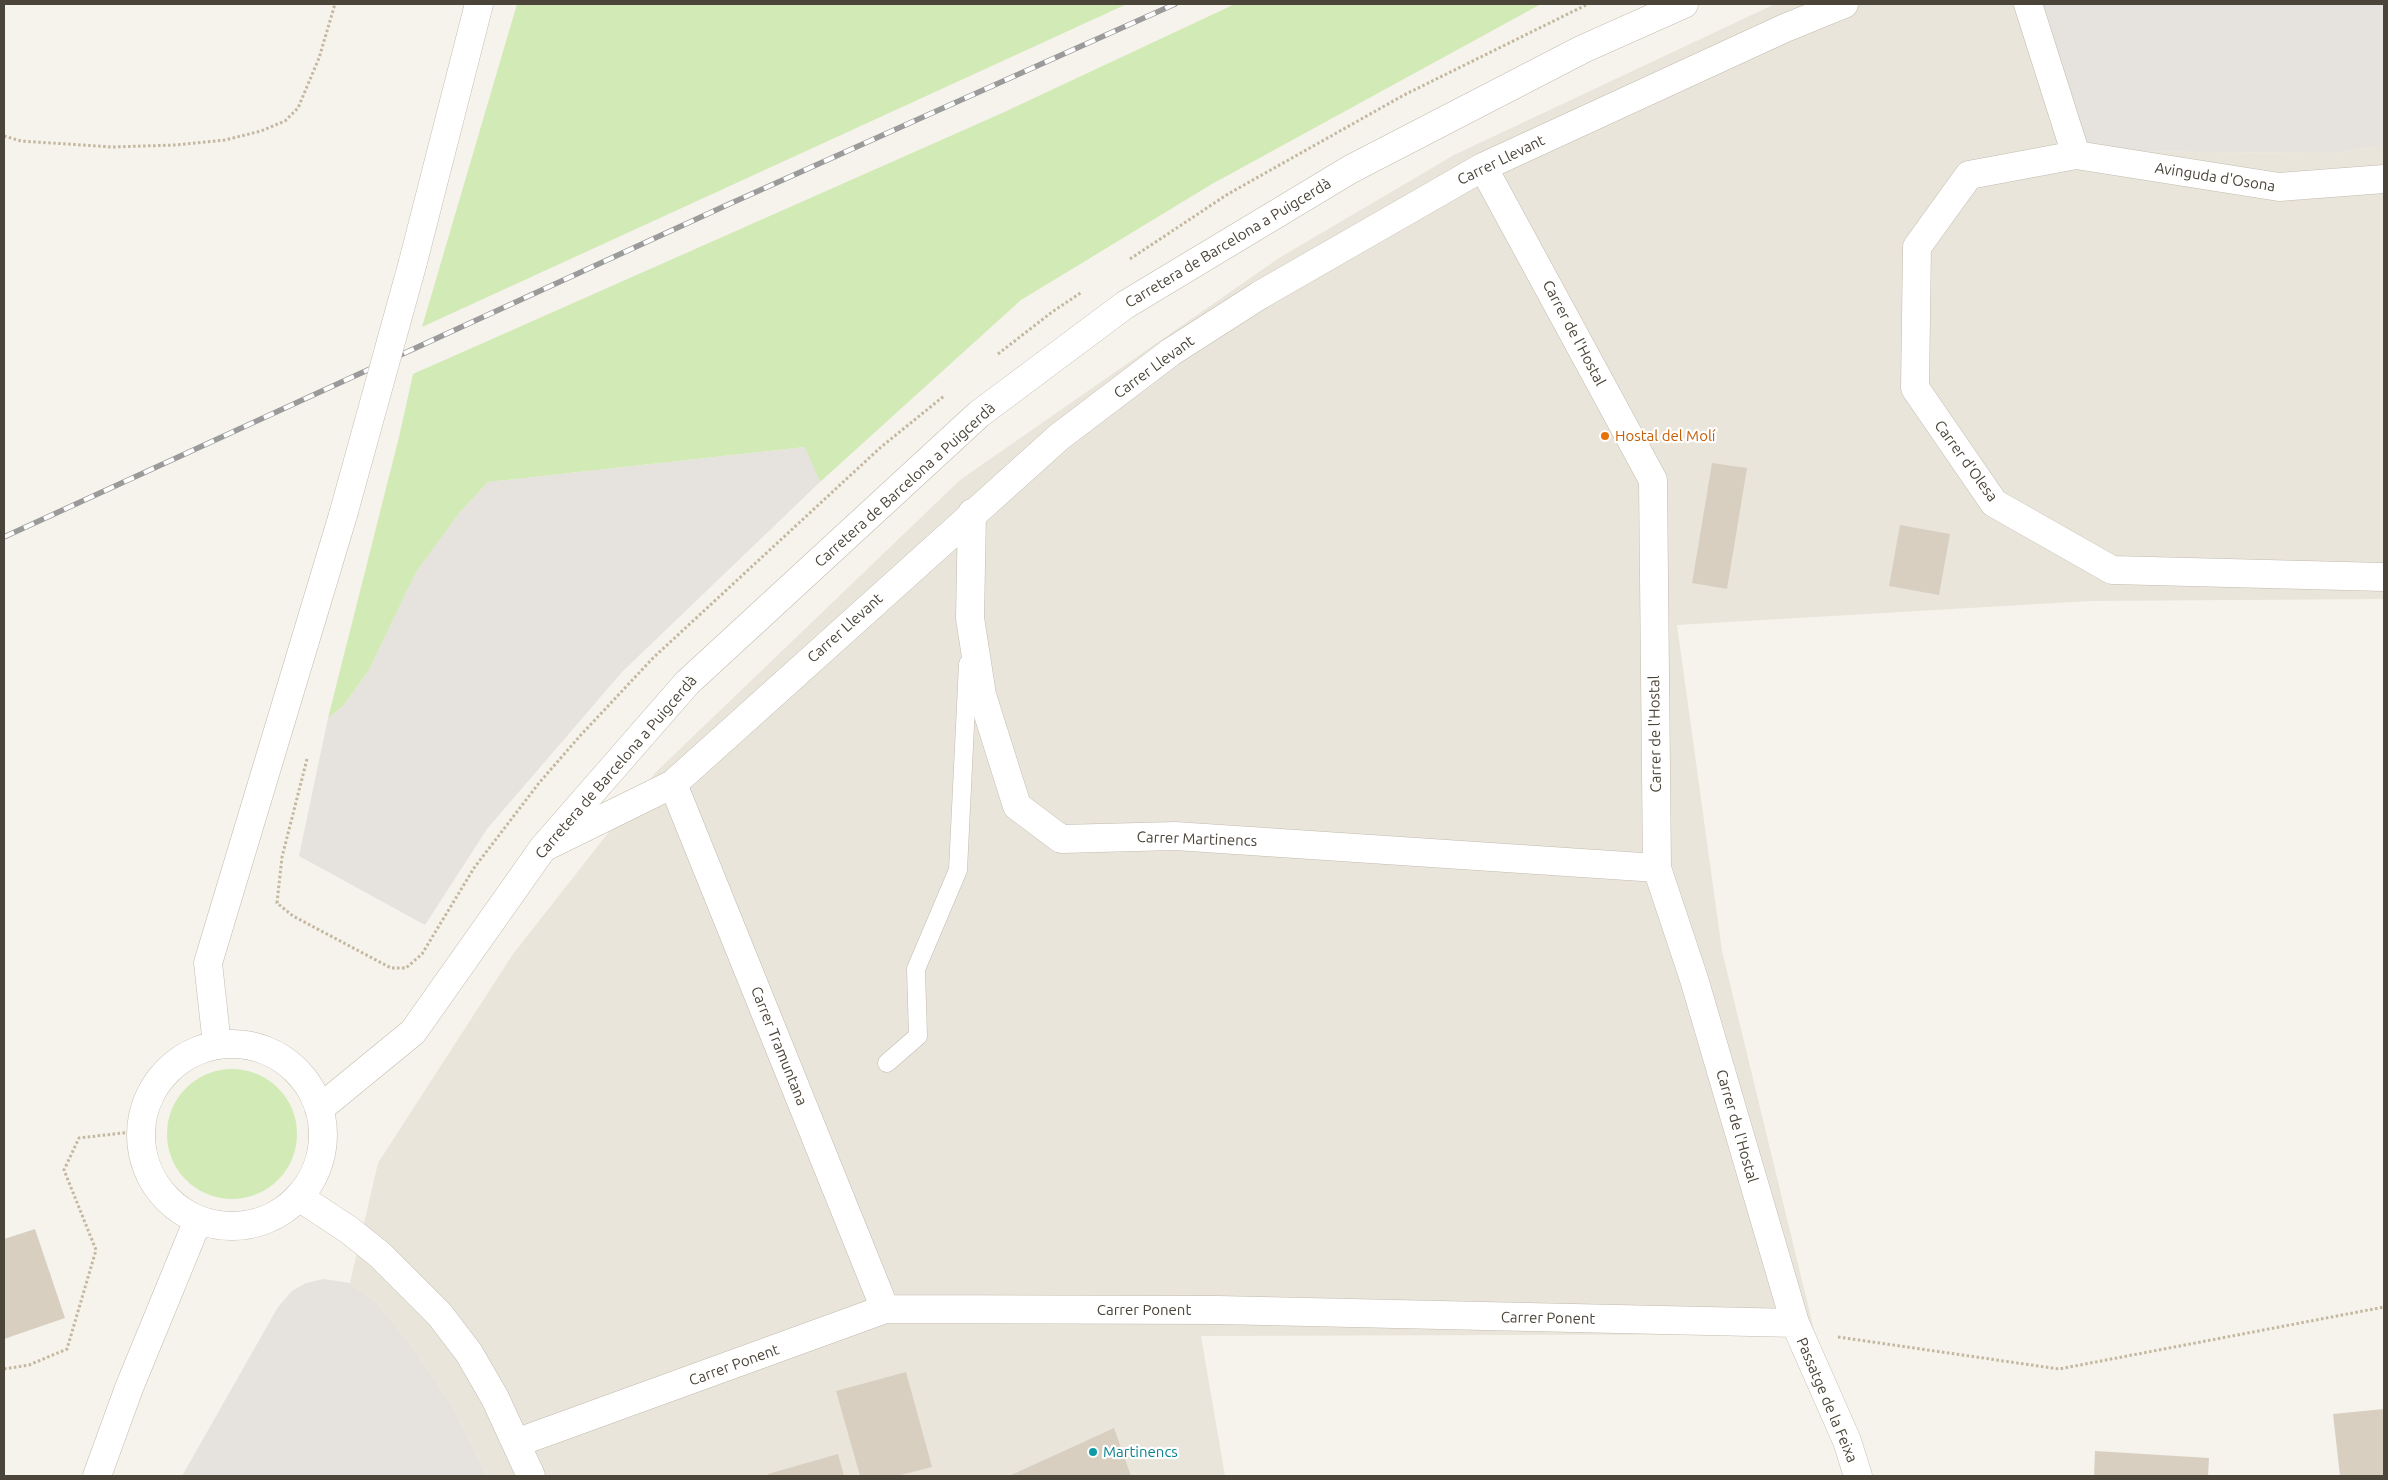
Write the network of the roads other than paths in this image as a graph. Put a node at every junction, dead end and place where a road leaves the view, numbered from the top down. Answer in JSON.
{"nodes":[{"id":1,"x":479,"y":4,"type":"edge"},
{"id":2,"x":1684,"y":4,"type":"edge"},
{"id":3,"x":1844,"y":4,"type":"edge"},
{"id":4,"x":2028,"y":4,"type":"edge"},
{"id":5,"x":2076,"y":155,"type":"junction"},
{"id":6,"x":1483,"y":167,"type":"junction"},
{"id":7,"x":2384,"y":180,"type":"edge"},
{"id":8,"x":972,"y":513,"type":"junction"},
{"id":9,"x":2384,"y":577,"type":"edge"},
{"id":10,"x":970,"y":618,"type":"junction"},
{"id":11,"x":673,"y":784,"type":"junction"},
{"id":12,"x":543,"y":848,"type":"junction"},
{"id":13,"x":1657,"y":868,"type":"junction"},
{"id":14,"x":217,"y":1045,"type":"junction"},
{"id":15,"x":887,"y":1063,"type":"dead end"},
{"id":16,"x":319,"y":1109,"type":"junction"},
{"id":17,"x":299,"y":1197,"type":"junction"},
{"id":18,"x":198,"y":1220,"type":"junction"},
{"id":19,"x":885,"y":1308,"type":"junction"},
{"id":20,"x":1795,"y":1323,"type":"junction"},
{"id":21,"x":516,"y":1443,"type":"junction"},
{"id":22,"x":97,"y":1476,"type":"edge"},
{"id":23,"x":531,"y":1476,"type":"edge"},
{"id":24,"x":1858,"y":1476,"type":"edge"}],
"edges":[{"from":1,"to":14,"type":"street","bridge":true},
{"from":2,"to":12,"type":"street","name":"Carretera de Barcelona a Puigcerdà"},
{"from":3,"to":6,"type":"street","name":"Carrer Llevant"},
{"from":4,"to":5,"type":"street"},
{"from":5,"to":7,"type":"street","name":"Avinguda d'Osona"},
{"from":5,"to":9,"type":"street","name":"Carrer d'Olesa"},
{"from":6,"to":8,"type":"street","name":"Carrer Llevant"},
{"from":6,"to":13,"type":"street","name":"Carrer de l'Hostal"},
{"from":8,"to":10,"type":"street","name":"Carrer Martinencs"},
{"from":8,"to":11,"type":"street","name":"Carrer Llevant"},
{"from":10,"to":13,"type":"street","name":"Carrer Martinencs"},
{"from":10,"to":15,"type":"lane"},
{"from":11,"to":12,"type":"street","name":"Carrer Llevant"},
{"from":11,"to":19,"type":"street","name":"Carrer Tramuntana"},
{"from":12,"to":16,"type":"street","name":"Carretera de Barcelona a Puigcerdà"},
{"from":13,"to":20,"type":"street","name":"Carrer de l'Hostal"},
{"from":14,"to":16,"type":"street"},
{"from":14,"to":18,"type":"street"},
{"from":16,"to":17,"type":"street"},
{"from":17,"to":18,"type":"street"},
{"from":17,"to":21,"type":"street"},
{"from":18,"to":22,"type":"street"},
{"from":19,"to":20,"type":"street","name":"Carrer Ponent"},
{"from":19,"to":21,"type":"street","name":"Carrer Ponent"},
{"from":20,"to":24,"type":"street","name":"Passatge de la Feixa"},
{"from":21,"to":23,"type":"street"}]}
